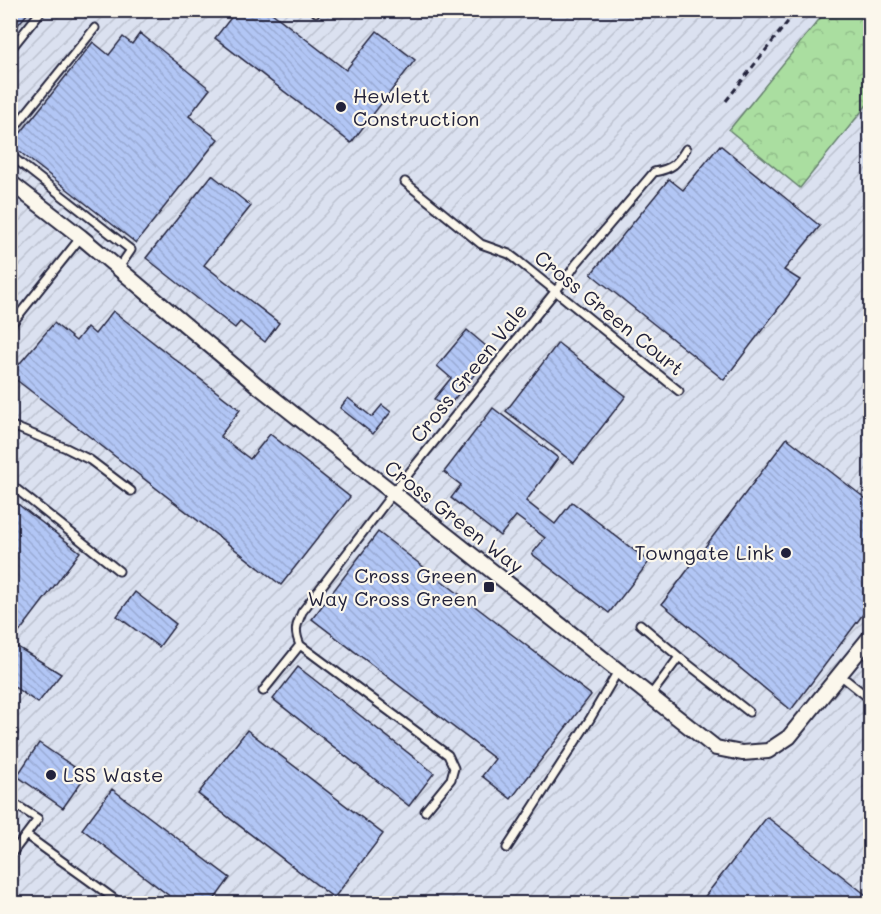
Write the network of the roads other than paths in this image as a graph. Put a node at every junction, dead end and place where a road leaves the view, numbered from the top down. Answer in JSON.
{"nodes":[{"id":1,"x":42,"y":10,"type":"edge"},
{"id":2,"x":95,"y":28,"type":"dead end"},
{"id":3,"x":10,"y":50,"type":"edge"},
{"id":4,"x":10,"y":133,"type":"edge"},
{"id":5,"x":686,"y":149,"type":"dead end"},
{"id":6,"x":10,"y":155,"type":"edge"},
{"id":7,"x":10,"y":182,"type":"edge"},
{"id":8,"x":405,"y":182,"type":"dead end"},
{"id":9,"x":81,"y":237,"type":"junction"},
{"id":10,"x":118,"y":269,"type":"junction"},
{"id":11,"x":555,"y":291,"type":"junction"},
{"id":12,"x":10,"y":326,"type":"edge"},
{"id":13,"x":679,"y":391,"type":"dead end"},
{"id":14,"x":10,"y":425,"type":"edge"},
{"id":15,"x":10,"y":484,"type":"edge"},
{"id":16,"x":131,"y":491,"type":"dead end"},
{"id":17,"x":393,"y":493,"type":"junction"},
{"id":18,"x":119,"y":571,"type":"dead end"},
{"id":19,"x":640,"y":624,"type":"dead end"},
{"id":20,"x":870,"y":637,"type":"edge"},
{"id":21,"x":300,"y":645,"type":"junction"},
{"id":22,"x":679,"y":657,"type":"junction"},
{"id":23,"x":618,"y":671,"type":"junction"},
{"id":24,"x":840,"y":675,"type":"junction"},
{"id":25,"x":263,"y":691,"type":"dead end"},
{"id":26,"x":650,"y":696,"type":"junction"},
{"id":27,"x":870,"y":699,"type":"edge"},
{"id":28,"x":749,"y":712,"type":"dead end"},
{"id":29,"x":10,"y":801,"type":"edge"},
{"id":30,"x":425,"y":811,"type":"dead end"},
{"id":31,"x":26,"y":835,"type":"junction"},
{"id":32,"x":507,"y":848,"type":"dead end"},
{"id":33,"x":12,"y":851,"type":"edge"},
{"id":34,"x":121,"y":903,"type":"edge"}],
"edges":[{"from":1,"to":3,"type":"lane"},
{"from":2,"to":4,"type":"lane"},
{"from":5,"to":11,"type":"lane","name":"Cross Green Vale"},
{"from":6,"to":10,"type":"lane"},
{"from":7,"to":9,"type":"street","name":"Cross Green Way"},
{"from":8,"to":11,"type":"lane","name":"Cross Green Court"},
{"from":9,"to":10,"type":"street","name":"Cross Green Way"},
{"from":9,"to":12,"type":"lane"},
{"from":10,"to":17,"type":"street","name":"Cross Green Way"},
{"from":11,"to":13,"type":"lane","name":"Cross Green Court"},
{"from":11,"to":17,"type":"lane","name":"Cross Green Vale"},
{"from":14,"to":16,"type":"lane"},
{"from":15,"to":18,"type":"lane"},
{"from":17,"to":21,"type":"lane","name":"Cross Green Vale"},
{"from":17,"to":23,"type":"street","name":"Cross Green Way"},
{"from":19,"to":22,"type":"lane"},
{"from":20,"to":24,"type":"street","name":"Cross Green Way"},
{"from":21,"to":25,"type":"lane"},
{"from":21,"to":30,"type":"lane"},
{"from":22,"to":26,"type":"lane"},
{"from":22,"to":28,"type":"lane"},
{"from":23,"to":26,"type":"street","name":"Cross Green Way"},
{"from":23,"to":32,"type":"lane"},
{"from":24,"to":26,"type":"street","name":"Cross Green Way"},
{"from":24,"to":27,"type":"lane"},
{"from":29,"to":31,"type":"lane"},
{"from":31,"to":33,"type":"lane"},
{"from":31,"to":34,"type":"lane"}]}
